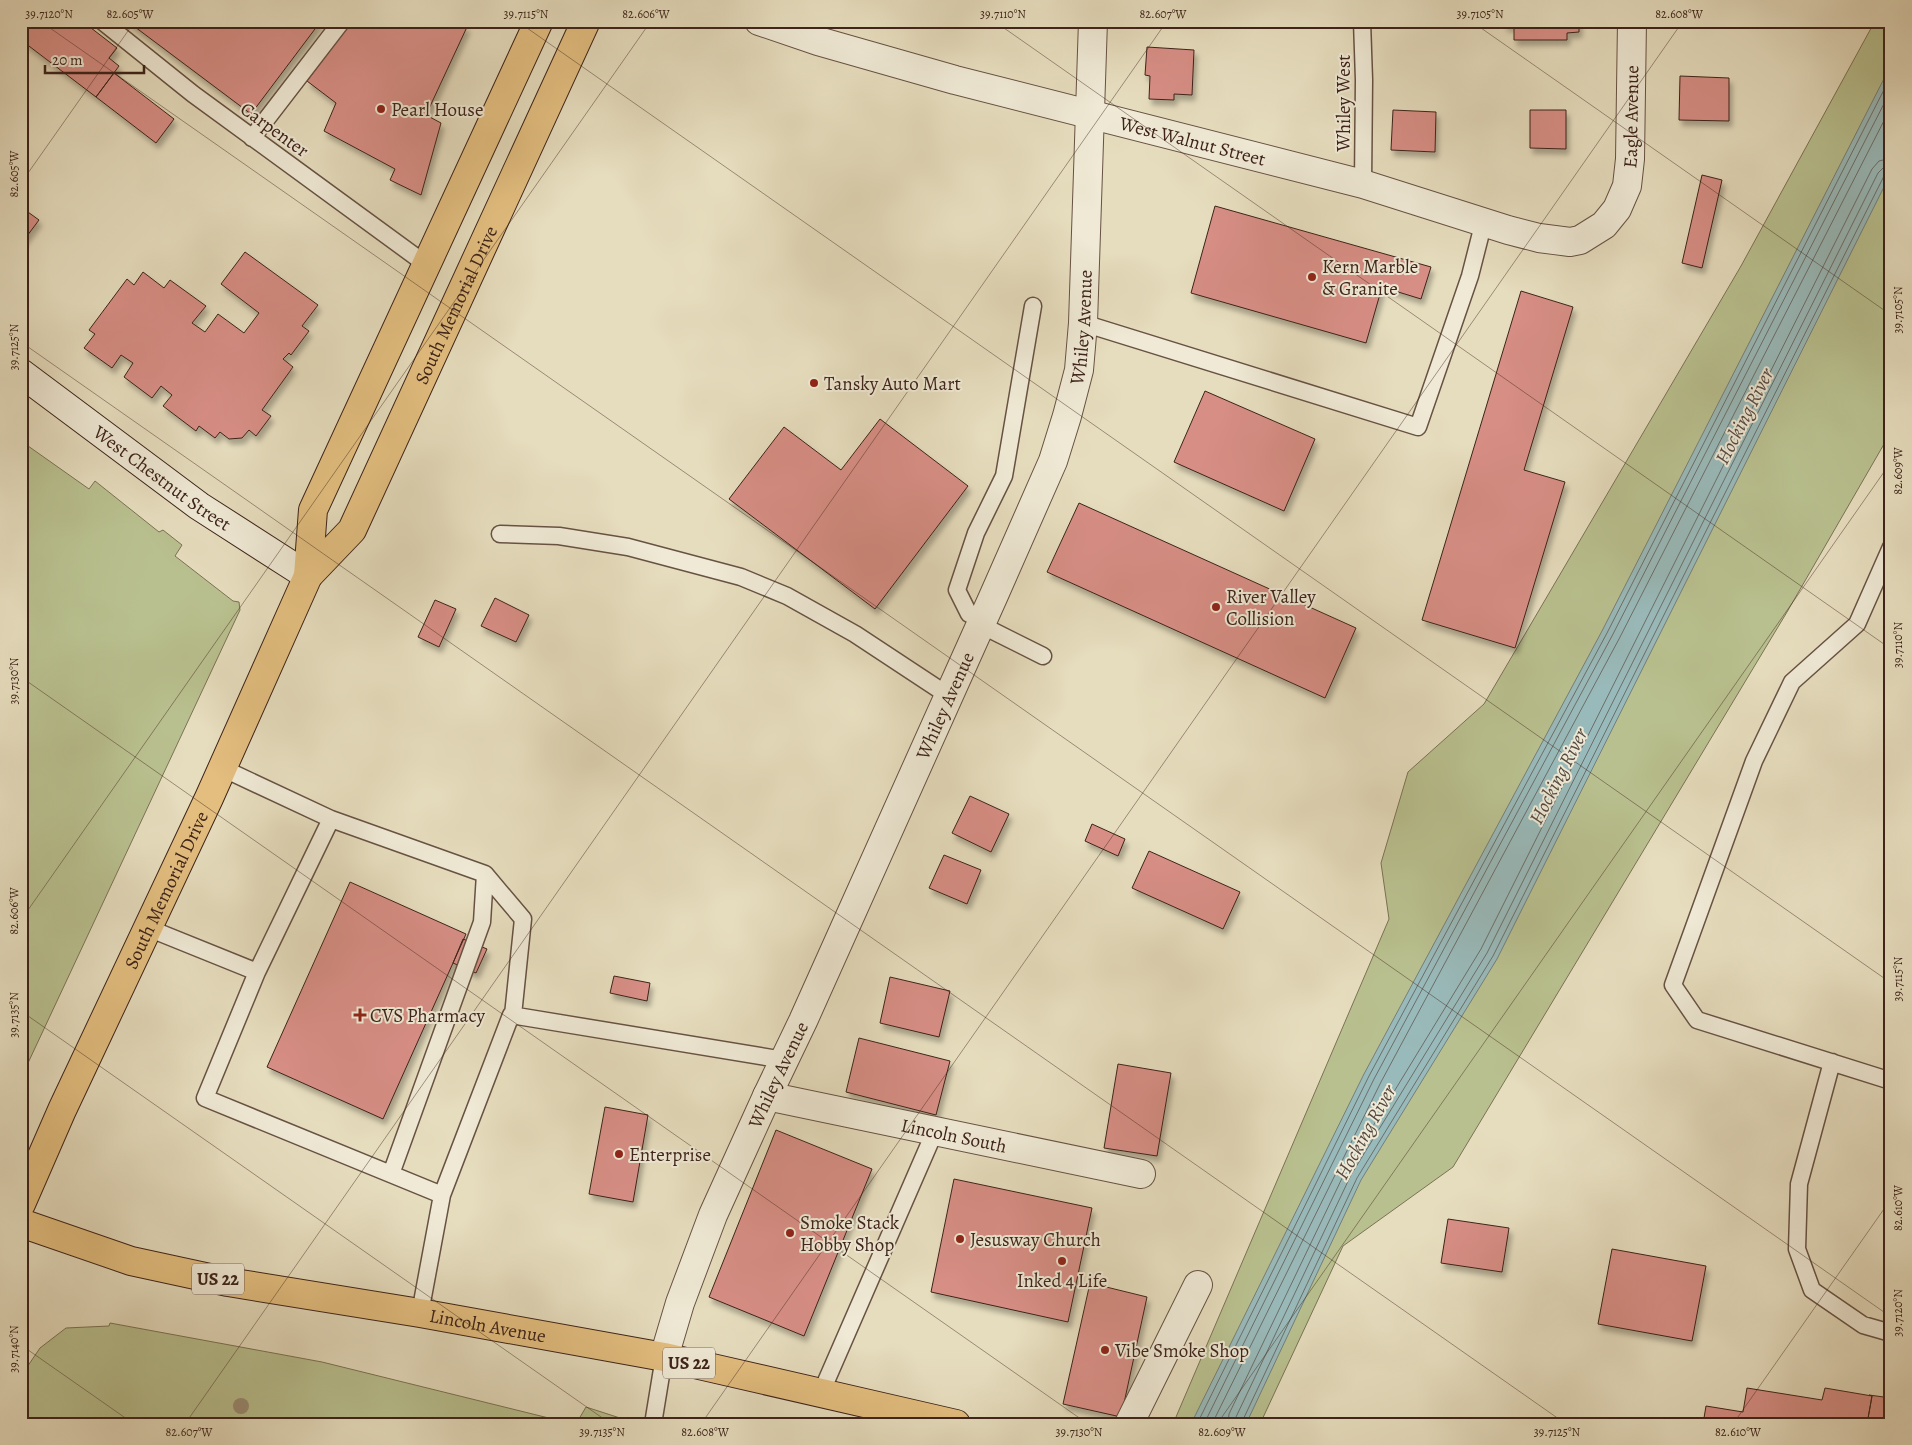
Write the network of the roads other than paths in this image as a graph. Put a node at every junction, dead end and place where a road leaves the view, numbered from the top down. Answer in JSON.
{"nodes":[{"id":1,"x":102,"y":21,"type":"edge"},
{"id":2,"x":342,"y":21,"type":"edge"},
{"id":3,"x":539,"y":21,"type":"edge"},
{"id":4,"x":586,"y":21,"type":"edge"},
{"id":5,"x":759,"y":21,"type":"edge"},
{"id":6,"x":1093,"y":21,"type":"edge"},
{"id":7,"x":1362,"y":21,"type":"edge"},
{"id":8,"x":1632,"y":21,"type":"edge"},
{"id":9,"x":1090,"y":115,"type":"junction"},
{"id":10,"x":252,"y":138,"type":"junction"},
{"id":11,"x":1363,"y":184,"type":"junction"},
{"id":12,"x":1617,"y":209,"type":"joint"},
{"id":13,"x":1484,"y":221,"type":"junction"},
{"id":14,"x":427,"y":265,"type":"junction"},
{"id":15,"x":1033,"y":306,"type":"dead end"},
{"id":16,"x":1083,"y":323,"type":"junction"},
{"id":17,"x":21,"y":373,"type":"edge"},
{"id":18,"x":500,"y":534,"type":"dead end"},
{"id":19,"x":1891,"y":547,"type":"edge"},
{"id":20,"x":308,"y":576,"type":"junction"},
{"id":21,"x":982,"y":622,"type":"junction"},
{"id":22,"x":1043,"y":656,"type":"dead end"},
{"id":23,"x":949,"y":696,"type":"junction"},
{"id":24,"x":222,"y":768,"type":"junction"},
{"id":25,"x":331,"y":819,"type":"junction"},
{"id":26,"x":485,"y":874,"type":"junction"},
{"id":27,"x":148,"y":928,"type":"junction"},
{"id":28,"x":257,"y":972,"type":"junction"},
{"id":29,"x":513,"y":1015,"type":"junction"},
{"id":30,"x":784,"y":1060,"type":"junction"},
{"id":31,"x":1832,"y":1062,"type":"junction"},
{"id":32,"x":1891,"y":1081,"type":"edge"},
{"id":33,"x":767,"y":1096,"type":"junction"},
{"id":34,"x":935,"y":1131,"type":"junction"},
{"id":35,"x":391,"y":1174,"type":"junction"},
{"id":36,"x":1141,"y":1174,"type":"dead end"},
{"id":37,"x":442,"y":1195,"type":"junction"},
{"id":38,"x":21,"y":1204,"type":"edge"},
{"id":39,"x":21,"y":1223,"type":"edge"},
{"id":40,"x":1198,"y":1285,"type":"dead end"},
{"id":41,"x":420,"y":1313,"type":"junction"},
{"id":42,"x":1891,"y":1333,"type":"edge"},
{"id":43,"x":664,"y":1357,"type":"junction"},
{"id":44,"x":821,"y":1393,"type":"junction"},
{"id":45,"x":653,"y":1424,"type":"edge"},
{"id":46,"x":956,"y":1424,"type":"edge"},
{"id":47,"x":1129,"y":1424,"type":"edge"}],
"edges":[{"from":1,"to":10,"type":"lane","name":"Carpenter"},
{"from":2,"to":10,"type":"lane"},
{"from":3,"to":14,"type":"main road","name":"South Memorial Drive"},
{"from":4,"to":20,"type":"main road","name":"South Memorial Drive"},
{"from":5,"to":9,"type":"street","name":"West Walnut Street"},
{"from":6,"to":9,"type":"street","name":"Whiley Avenue"},
{"from":7,"to":11,"type":"lane","name":"Whiley West"},
{"from":8,"to":12,"type":"street","name":"Eagle Avenue"},
{"from":9,"to":11,"type":"street","name":"West Walnut Street"},
{"from":9,"to":16,"type":"street","name":"Whiley Avenue"},
{"from":10,"to":14,"type":"lane","name":"Carpenter"},
{"from":11,"to":13,"type":"street","name":"West Walnut Street"},
{"from":12,"to":13,"type":"street","name":"West Walnut Street"},
{"from":13,"to":16,"type":"lane"},
{"from":14,"to":20,"type":"main road","name":"South Memorial Drive"},
{"from":15,"to":21,"type":"lane"},
{"from":16,"to":21,"type":"street","name":"Whiley Avenue"},
{"from":17,"to":20,"type":"street","name":"West Chestnut Street"},
{"from":18,"to":23,"type":"lane"},
{"from":19,"to":31,"type":"lane"},
{"from":20,"to":24,"type":"main road","name":"South Memorial Drive"},
{"from":21,"to":22,"type":"lane"},
{"from":21,"to":23,"type":"street","name":"Whiley Avenue"},
{"from":23,"to":30,"type":"street","name":"Whiley Avenue"},
{"from":24,"to":25,"type":"lane"},
{"from":24,"to":27,"type":"main road","name":"South Memorial Drive"},
{"from":25,"to":26,"type":"lane"},
{"from":25,"to":28,"type":"lane"},
{"from":26,"to":29,"type":"lane"},
{"from":26,"to":35,"type":"lane"},
{"from":27,"to":28,"type":"lane"},
{"from":27,"to":38,"type":"main road","name":"South Memorial Drive"},
{"from":28,"to":35,"type":"lane"},
{"from":29,"to":30,"type":"lane"},
{"from":29,"to":37,"type":"lane"},
{"from":30,"to":33,"type":"street","name":"Whiley Avenue"},
{"from":31,"to":32,"type":"lane"},
{"from":31,"to":42,"type":"lane"},
{"from":33,"to":34,"type":"street","name":"Lincoln South"},
{"from":33,"to":43,"type":"street","name":"Whiley Avenue"},
{"from":34,"to":36,"type":"street","name":"Lincoln South"},
{"from":34,"to":44,"type":"lane"},
{"from":35,"to":37,"type":"lane"},
{"from":37,"to":41,"type":"lane"},
{"from":39,"to":41,"type":"main road","name":"Lincoln Avenue","number":"US 22"},
{"from":40,"to":47,"type":"street"},
{"from":41,"to":43,"type":"main road","name":"Lincoln Avenue","number":"US 22"},
{"from":43,"to":44,"type":"main road","name":"Lincoln Avenue","number":"US 22"},
{"from":43,"to":45,"type":"lane"},
{"from":44,"to":46,"type":"main road","name":"Lincoln Avenue","number":"US 22"}]}
